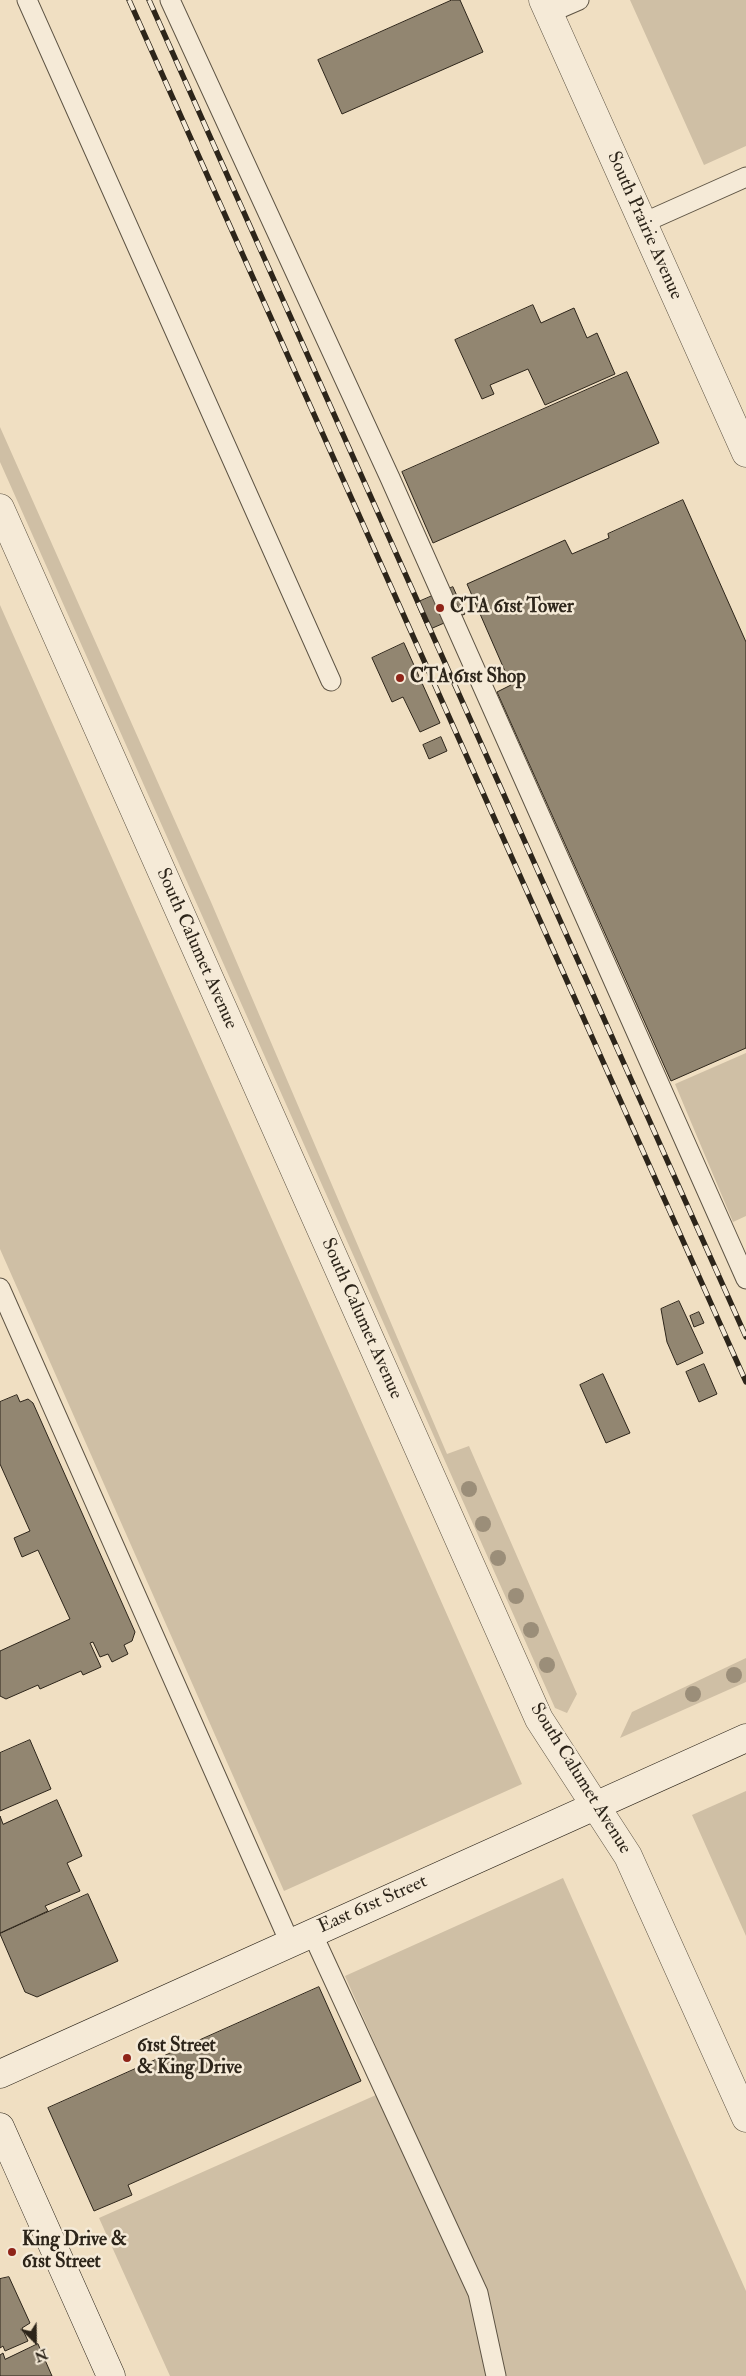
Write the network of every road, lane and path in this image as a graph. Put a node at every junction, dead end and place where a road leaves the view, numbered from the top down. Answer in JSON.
{"nodes":[{"id":1,"x":27,"y":0,"type":"edge"},
{"id":2,"x":170,"y":0,"type":"edge"},
{"id":3,"x":579,"y":0,"type":"edge"},
{"id":4,"x":546,"y":6,"type":"edge"},
{"id":5,"x":746,"y":177,"type":"edge"},
{"id":6,"x":643,"y":223,"type":"junction"},
{"id":7,"x":746,"y":452,"type":"edge"},
{"id":8,"x":0,"y":508,"type":"edge"},
{"id":9,"x":331,"y":681,"type":"dead end"},
{"id":10,"x":746,"y":1279,"type":"edge"},
{"id":11,"x":0,"y":1288,"type":"edge"},
{"id":12,"x":746,"y":1738,"type":"edge"},
{"id":13,"x":596,"y":1805,"type":"junction"},
{"id":14,"x":301,"y":1938,"type":"junction"},
{"id":15,"x":0,"y":2074,"type":"edge"},
{"id":16,"x":746,"y":2118,"type":"edge"},
{"id":17,"x":0,"y":2127,"type":"edge"},
{"id":18,"x":111,"y":2376,"type":"edge"},
{"id":19,"x":496,"y":2376,"type":"edge"}],
"edges":[{"from":1,"to":9,"type":"lane"},
{"from":2,"to":10,"type":"lane"},
{"from":3,"to":4,"type":"lane"},
{"from":4,"to":6,"type":"street","name":"South Prairie Avenue"},
{"from":5,"to":6,"type":"lane"},
{"from":6,"to":7,"type":"street","name":"South Prairie Avenue"},
{"from":8,"to":13,"type":"street","name":"South Calumet Avenue"},
{"from":11,"to":14,"type":"lane"},
{"from":12,"to":13,"type":"street","name":"East 61st Street"},
{"from":13,"to":14,"type":"street","name":"East 61st Street"},
{"from":13,"to":16,"type":"street","name":"South Calumet Avenue"},
{"from":14,"to":15,"type":"street","name":"East 61st Street"},
{"from":14,"to":19,"type":"lane"},
{"from":17,"to":18,"type":"street"}]}
